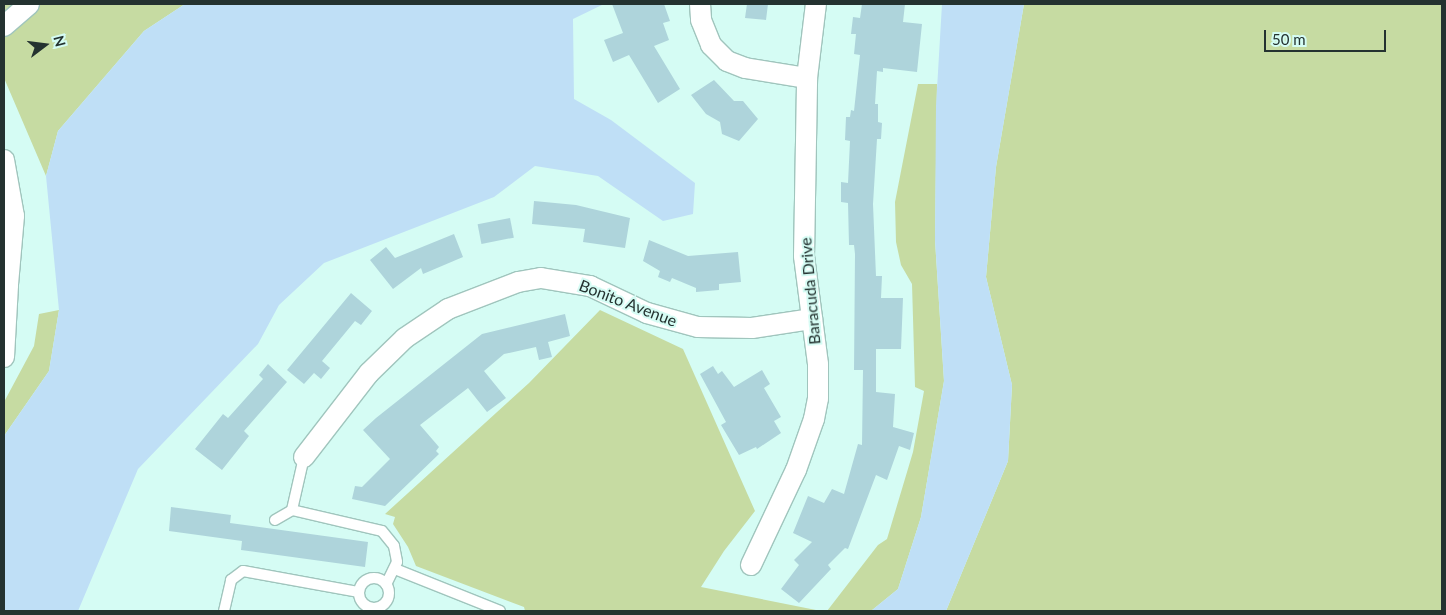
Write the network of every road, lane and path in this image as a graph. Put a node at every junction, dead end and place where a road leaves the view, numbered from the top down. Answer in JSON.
{"nodes":[{"id":1,"x":29,"y":4,"type":"edge"},
{"id":2,"x":700,"y":4,"type":"edge"},
{"id":3,"x":816,"y":4,"type":"edge"},
{"id":4,"x":4,"y":26,"type":"edge"},
{"id":5,"x":807,"y":78,"type":"junction"},
{"id":6,"x":4,"y":160,"type":"edge"},
{"id":7,"x":6,"y":291,"type":"edge"},
{"id":8,"x":812,"y":319,"type":"junction"},
{"id":9,"x":4,"y":357,"type":"edge"},
{"id":10,"x":304,"y":457,"type":"joint"},
{"id":11,"x":292,"y":510,"type":"junction"},
{"id":12,"x":275,"y":520,"type":"dead end"},
{"id":13,"x":751,"y":565,"type":"dead end"},
{"id":14,"x":395,"y":569,"type":"junction"},
{"id":15,"x":386,"y":585,"type":"junction"},
{"id":16,"x":359,"y":592,"type":"junction"},
{"id":17,"x":224,"y":611,"type":"edge"},
{"id":18,"x":500,"y":611,"type":"edge"}],
"edges":[{"from":1,"to":4,"type":"street"},
{"from":2,"to":5,"type":"street"},
{"from":3,"to":5,"type":"street","name":"Baracuda Drive"},
{"from":5,"to":8,"type":"street","name":"Baracuda Drive"},
{"from":6,"to":7,"type":"street"},
{"from":7,"to":9,"type":"street"},
{"from":8,"to":10,"type":"street","name":"Bonito Avenue"},
{"from":8,"to":13,"type":"street","name":"Baracuda Drive"},
{"from":10,"to":11,"type":"lane"},
{"from":11,"to":12,"type":"lane"},
{"from":11,"to":14,"type":"lane"},
{"from":14,"to":15,"type":"lane"},
{"from":14,"to":18,"type":"lane"},
{"from":15,"to":16,"type":"lane"},
{"from":15,"to":16,"type":"lane"},
{"from":16,"to":17,"type":"lane"}]}
